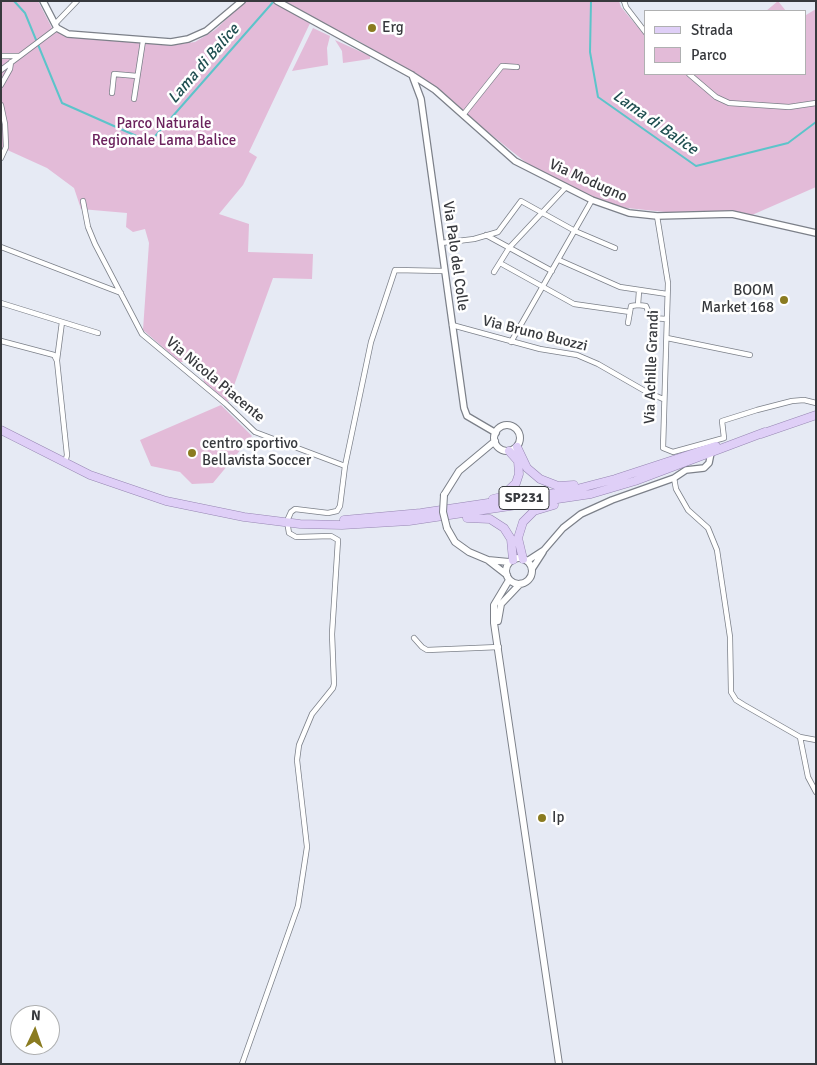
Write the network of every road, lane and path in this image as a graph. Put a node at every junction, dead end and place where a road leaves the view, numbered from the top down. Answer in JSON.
{"nodes":[{"id":1,"x":43,"y":1,"type":"edge"},
{"id":2,"x":76,"y":1,"type":"edge"},
{"id":3,"x":242,"y":1,"type":"edge"},
{"id":4,"x":277,"y":1,"type":"edge"},
{"id":5,"x":624,"y":1,"type":"edge"},
{"id":6,"x":56,"y":28,"type":"junction"},
{"id":7,"x":644,"y":30,"type":"edge"},
{"id":8,"x":143,"y":41,"type":"junction"},
{"id":9,"x":1,"y":56,"type":"edge"},
{"id":10,"x":19,"y":56,"type":"junction"},
{"id":11,"x":11,"y":62,"type":"junction"},
{"id":12,"x":517,"y":67,"type":"dead end"},
{"id":13,"x":1,"y":70,"type":"edge"},
{"id":14,"x":412,"y":75,"type":"junction"},
{"id":15,"x":690,"y":75,"type":"edge"},
{"id":16,"x":138,"y":76,"type":"junction"},
{"id":17,"x":1,"y":85,"type":"edge"},
{"id":18,"x":428,"y":86,"type":"junction"},
{"id":19,"x":112,"y":92,"type":"dead end"},
{"id":20,"x":134,"y":99,"type":"dead end"},
{"id":21,"x":421,"y":99,"type":"junction"},
{"id":22,"x":816,"y":103,"type":"edge"},
{"id":23,"x":1,"y":105,"type":"edge"},
{"id":24,"x":463,"y":115,"type":"junction"},
{"id":25,"x":1,"y":158,"type":"edge"},
{"id":26,"x":566,"y":187,"type":"junction"},
{"id":27,"x":592,"y":200,"type":"junction"},
{"id":28,"x":83,"y":201,"type":"dead end"},
{"id":29,"x":542,"y":213,"type":"junction"},
{"id":30,"x":657,"y":216,"type":"junction"},
{"id":31,"x":575,"y":231,"type":"junction"},
{"id":32,"x":816,"y":233,"type":"edge"},
{"id":33,"x":486,"y":235,"type":"junction"},
{"id":34,"x":441,"y":243,"type":"junction"},
{"id":35,"x":1,"y":247,"type":"edge"},
{"id":36,"x":510,"y":248,"type":"junction"},
{"id":37,"x":615,"y":248,"type":"dead end"},
{"id":38,"x":559,"y":260,"type":"junction"},
{"id":39,"x":500,"y":263,"type":"junction"},
{"id":40,"x":552,"y":271,"type":"junction"},
{"id":41,"x":444,"y":272,"type":"junction"},
{"id":42,"x":494,"y":272,"type":"dead end"},
{"id":43,"x":543,"y":288,"type":"junction"},
{"id":44,"x":640,"y":291,"type":"junction"},
{"id":45,"x":122,"y":293,"type":"junction"},
{"id":46,"x":668,"y":294,"type":"junction"},
{"id":47,"x":1,"y":303,"type":"edge"},
{"id":48,"x":638,"y":305,"type":"junction"},
{"id":49,"x":630,"y":312,"type":"junction"},
{"id":50,"x":667,"y":319,"type":"junction"},
{"id":51,"x":62,"y":322,"type":"junction"},
{"id":52,"x":628,"y":323,"type":"dead end"},
{"id":53,"x":452,"y":325,"type":"junction"},
{"id":54,"x":98,"y":333,"type":"dead end"},
{"id":55,"x":667,"y":338,"type":"junction"},
{"id":56,"x":1,"y":341,"type":"edge"},
{"id":57,"x":512,"y":342,"type":"junction"},
{"id":58,"x":750,"y":355,"type":"dead end"},
{"id":59,"x":56,"y":361,"type":"junction"},
{"id":60,"x":663,"y":399,"type":"junction"},
{"id":61,"x":816,"y":403,"type":"edge"},
{"id":62,"x":816,"y":415,"type":"edge"},
{"id":63,"x":1,"y":430,"type":"edge"},
{"id":64,"x":497,"y":431,"type":"junction"},
{"id":65,"x":765,"y":432,"type":"junction"},
{"id":66,"x":496,"y":444,"type":"junction"},
{"id":67,"x":701,"y":446,"type":"junction"},
{"id":68,"x":517,"y":447,"type":"junction"},
{"id":69,"x":509,"y":451,"type":"junction"},
{"id":70,"x":694,"y":453,"type":"junction"},
{"id":71,"x":711,"y":453,"type":"junction"},
{"id":72,"x":64,"y":463,"type":"junction"},
{"id":73,"x":658,"y":465,"type":"junction"},
{"id":74,"x":345,"y":466,"type":"junction"},
{"id":75,"x":676,"y":466,"type":"junction"},
{"id":76,"x":674,"y":478,"type":"junction"},
{"id":77,"x":398,"y":516,"type":"junction"},
{"id":78,"x":287,"y":521,"type":"junction"},
{"id":79,"x":378,"y":524,"type":"junction"},
{"id":80,"x":544,"y":550,"type":"junction"},
{"id":81,"x":488,"y":560,"type":"junction"},
{"id":82,"x":525,"y":560,"type":"junction"},
{"id":83,"x":511,"y":561,"type":"junction"},
{"id":84,"x":532,"y":570,"type":"junction"},
{"id":85,"x":508,"y":578,"type":"junction"},
{"id":86,"x":520,"y":584,"type":"junction"},
{"id":87,"x":496,"y":627,"type":"junction"},
{"id":88,"x":414,"y":638,"type":"dead end"},
{"id":89,"x":499,"y":647,"type":"junction"},
{"id":90,"x":800,"y":737,"type":"junction"},
{"id":91,"x":816,"y":740,"type":"edge"},
{"id":92,"x":816,"y":792,"type":"edge"},
{"id":93,"x":242,"y":1064,"type":"edge"},
{"id":94,"x":559,"y":1064,"type":"edge"}],
"edges":[{"from":1,"to":6,"type":"street"},
{"from":2,"to":6,"type":"street"},
{"from":3,"to":8,"type":"street"},
{"from":4,"to":14,"type":"street","name":"Via Modugno"},
{"from":5,"to":7,"type":"street"},
{"from":6,"to":8,"type":"street"},
{"from":6,"to":10,"type":"street"},
{"from":8,"to":16,"type":"street"},
{"from":9,"to":10,"type":"street"},
{"from":10,"to":11,"type":"street"},
{"from":11,"to":13,"type":"street"},
{"from":11,"to":17,"type":"street"},
{"from":12,"to":24,"type":"street"},
{"from":14,"to":18,"type":"street","name":"Via Modugno"},
{"from":14,"to":21,"type":"street","name":"Via Palo del Colle"},
{"from":15,"to":22,"type":"street"},
{"from":16,"to":19,"type":"street"},
{"from":16,"to":20,"type":"street"},
{"from":18,"to":21,"type":"street"},
{"from":18,"to":24,"type":"street","name":"Via Modugno"},
{"from":21,"to":34,"type":"street","name":"Via Palo del Colle"},
{"from":23,"to":25,"type":"street"},
{"from":24,"to":26,"type":"street","name":"Via Modugno"},
{"from":26,"to":27,"type":"street","name":"Via Modugno"},
{"from":26,"to":29,"type":"street"},
{"from":27,"to":30,"type":"street","name":"Via Modugno"},
{"from":27,"to":31,"type":"street"},
{"from":28,"to":45,"type":"street","name":"Via Nicola Piacente"},
{"from":29,"to":31,"type":"street"},
{"from":29,"to":33,"type":"street"},
{"from":29,"to":36,"type":"street"},
{"from":30,"to":32,"type":"street","name":"Via Modugno"},
{"from":30,"to":46,"type":"street","name":"Via Achille Grandi"},
{"from":31,"to":37,"type":"street"},
{"from":31,"to":38,"type":"street"},
{"from":33,"to":34,"type":"street"},
{"from":33,"to":36,"type":"street"},
{"from":34,"to":41,"type":"street","name":"Via Palo del Colle"},
{"from":35,"to":45,"type":"street"},
{"from":36,"to":39,"type":"street"},
{"from":36,"to":40,"type":"street"},
{"from":38,"to":40,"type":"street"},
{"from":38,"to":44,"type":"street"},
{"from":39,"to":42,"type":"street"},
{"from":39,"to":43,"type":"street"},
{"from":40,"to":43,"type":"street"},
{"from":41,"to":53,"type":"street","name":"Via Palo del Colle"},
{"from":41,"to":74,"type":"street"},
{"from":43,"to":49,"type":"street"},
{"from":43,"to":57,"type":"street"},
{"from":44,"to":46,"type":"street"},
{"from":44,"to":48,"type":"street"},
{"from":45,"to":74,"type":"street","name":"Via Nicola Piacente"},
{"from":46,"to":50,"type":"street","name":"Via Achille Grandi"},
{"from":47,"to":51,"type":"street"},
{"from":48,"to":49,"type":"street"},
{"from":48,"to":50,"type":"street"},
{"from":49,"to":52,"type":"street"},
{"from":50,"to":55,"type":"street","name":"Via Achille Grandi"},
{"from":51,"to":54,"type":"street"},
{"from":51,"to":59,"type":"street"},
{"from":53,"to":57,"type":"street","name":"Via Bruno Buozzi"},
{"from":53,"to":64,"type":"street","name":"Via Palo del Colle"},
{"from":55,"to":58,"type":"street"},
{"from":55,"to":60,"type":"street","name":"Via Achille Grandi"},
{"from":56,"to":59,"type":"street"},
{"from":57,"to":60,"type":"street","name":"Via Bruno Buozzi"},
{"from":59,"to":72,"type":"street"},
{"from":60,"to":67,"type":"street","name":"Via Achille Grandi"},
{"from":61,"to":67,"type":"street","name":"Via Achille Grandi"},
{"from":62,"to":65,"type":"main road","number":"SP231"},
{"from":63,"to":72,"type":"main road","number":"SP231"},
{"from":64,"to":66,"type":"main road"},
{"from":64,"to":68,"type":"main road"},
{"from":65,"to":70,"type":"main road","number":"SP231"},
{"from":65,"to":71,"type":"main road","number":"SP231"},
{"from":66,"to":69,"type":"main road"},
{"from":66,"to":81,"type":"main road","bridge":true},
{"from":67,"to":70,"type":"street"},
{"from":68,"to":69,"type":"main road"},
{"from":68,"to":73,"type":"main road"},
{"from":69,"to":77,"type":"main road"},
{"from":70,"to":73,"type":"main road","number":"SP231"},
{"from":71,"to":75,"type":"main road","number":"SP231"},
{"from":71,"to":76,"type":"street"},
{"from":72,"to":78,"type":"main road","number":"SP231"},
{"from":73,"to":77,"type":"main road","number":"SP231"},
{"from":74,"to":78,"type":"street"},
{"from":75,"to":79,"type":"main road","number":"SP231"},
{"from":75,"to":82,"type":"main road"},
{"from":76,"to":80,"type":"street"},
{"from":76,"to":90,"type":"street"},
{"from":77,"to":78,"type":"main road","number":"SP231"},
{"from":78,"to":79,"type":"main road","number":"SP231"},
{"from":78,"to":93,"type":"street"},
{"from":79,"to":83,"type":"main road"},
{"from":80,"to":82,"type":"street"},
{"from":80,"to":84,"type":"street"},
{"from":81,"to":83,"type":"main road"},
{"from":81,"to":85,"type":"main road"},
{"from":82,"to":83,"type":"main road"},
{"from":82,"to":84,"type":"main road"},
{"from":83,"to":85,"type":"main road"},
{"from":84,"to":86,"type":"main road"},
{"from":85,"to":86,"type":"main road"},
{"from":85,"to":87,"type":"main road"},
{"from":86,"to":87,"type":"main road"},
{"from":87,"to":89,"type":"main road"},
{"from":88,"to":89,"type":"street"},
{"from":89,"to":94,"type":"main road"},
{"from":90,"to":91,"type":"street"},
{"from":90,"to":92,"type":"street"}]}
